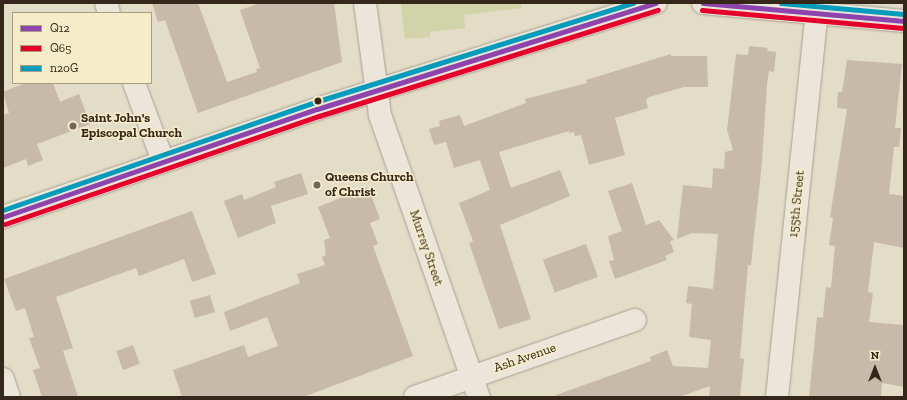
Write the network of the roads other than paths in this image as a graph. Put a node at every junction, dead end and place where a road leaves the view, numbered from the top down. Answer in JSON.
{"nodes":[{"id":1,"x":365,"y":3,"type":"edge"},
{"id":2,"x":656,"y":3,"type":"edge"},
{"id":3,"x":704,"y":3,"type":"edge"},
{"id":4,"x":817,"y":12,"type":"junction"},
{"id":5,"x":904,"y":21,"type":"edge"},
{"id":6,"x":134,"y":84,"type":"edge"},
{"id":7,"x":376,"y":90,"type":"junction"},
{"id":8,"x":163,"y":161,"type":"junction"},
{"id":9,"x":3,"y":217,"type":"edge"},
{"id":10,"x":635,"y":320,"type":"dead end"},
{"id":11,"x":3,"y":379,"type":"edge"},
{"id":12,"x":476,"y":387,"type":"edge"},
{"id":13,"x":9,"y":397,"type":"edge"},
{"id":14,"x":415,"y":397,"type":"edge"},
{"id":15,"x":777,"y":397,"type":"edge"}],
"edges":[{"from":1,"to":7,"type":"street","name":"Murray Street"},
{"from":2,"to":7,"type":"street"},
{"from":3,"to":4,"type":"street"},
{"from":4,"to":5,"type":"street"},
{"from":4,"to":15,"type":"street","name":"155th Street"},
{"from":6,"to":8,"type":"street"},
{"from":7,"to":8,"type":"street"},
{"from":7,"to":12,"type":"street","name":"Murray Street"},
{"from":8,"to":9,"type":"street"},
{"from":10,"to":12,"type":"street","name":"Ash Avenue"},
{"from":11,"to":13,"type":"street"},
{"from":12,"to":14,"type":"street","name":"Ash Avenue"}]}
